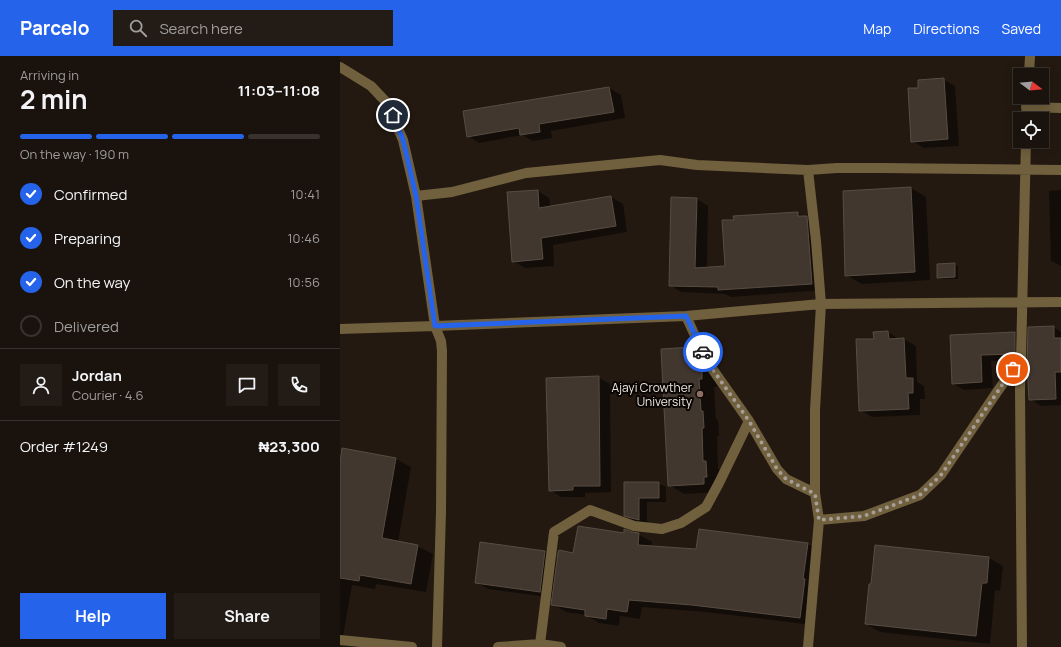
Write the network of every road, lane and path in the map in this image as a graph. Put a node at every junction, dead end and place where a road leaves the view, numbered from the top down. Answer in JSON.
{"nodes":[{"id":1,"x":1030,"y":56,"type":"edge"},
{"id":2,"x":340,"y":67,"type":"edge"},
{"id":3,"x":1029,"y":68,"type":"edge"},
{"id":4,"x":1038,"y":104,"type":"edge"},
{"id":5,"x":1061,"y":108,"type":"edge"},
{"id":6,"x":1026,"y":148,"type":"edge"},
{"id":7,"x":808,"y":170,"type":"junction"},
{"id":8,"x":1025,"y":170,"type":"junction"},
{"id":9,"x":1061,"y":170,"type":"edge"},
{"id":10,"x":416,"y":196,"type":"junction"},
{"id":11,"x":1061,"y":302,"type":"edge"},
{"id":12,"x":1022,"y":303,"type":"junction"},
{"id":13,"x":821,"y":304,"type":"junction"},
{"id":14,"x":686,"y":316,"type":"junction"},
{"id":15,"x":435,"y":326,"type":"junction"},
{"id":16,"x":340,"y":329,"type":"edge"},
{"id":17,"x":1022,"y":358,"type":"junction"},
{"id":18,"x":749,"y":421,"type":"junction"},
{"id":19,"x":815,"y":494,"type":"junction"},
{"id":20,"x":819,"y":520,"type":"junction"},
{"id":21,"x":340,"y":640,"type":"edge"},
{"id":22,"x":541,"y":646,"type":"edge"},
{"id":23,"x":412,"y":647,"type":"edge"},
{"id":24,"x":437,"y":647,"type":"edge"},
{"id":25,"x":498,"y":647,"type":"edge"},
{"id":26,"x":561,"y":647,"type":"edge"},
{"id":27,"x":808,"y":647,"type":"edge"},
{"id":28,"x":1022,"y":647,"type":"edge"}],
"edges":[{"from":1,"to":3,"type":"lane"},
{"from":2,"to":10,"type":"lane"},
{"from":4,"to":5,"type":"lane"},
{"from":6,"to":8,"type":"lane"},
{"from":7,"to":8,"type":"lane"},
{"from":7,"to":10,"type":"lane"},
{"from":7,"to":13,"type":"lane"},
{"from":8,"to":9,"type":"lane"},
{"from":8,"to":12,"type":"lane"},
{"from":10,"to":15,"type":"lane"},
{"from":11,"to":12,"type":"lane"},
{"from":12,"to":13,"type":"lane"},
{"from":12,"to":17,"type":"lane"},
{"from":13,"to":14,"type":"lane"},
{"from":13,"to":19,"type":"lane"},
{"from":14,"to":15,"type":"lane"},
{"from":14,"to":18,"type":"lane"},
{"from":15,"to":16,"type":"lane"},
{"from":15,"to":24,"type":"lane"},
{"from":17,"to":20,"type":"lane"},
{"from":17,"to":28,"type":"lane"},
{"from":18,"to":19,"type":"lane"},
{"from":18,"to":22,"type":"lane"},
{"from":19,"to":20,"type":"lane"},
{"from":20,"to":27,"type":"lane"},
{"from":21,"to":23,"type":"lane"},
{"from":22,"to":25,"type":"lane"},
{"from":22,"to":26,"type":"lane"}]}
